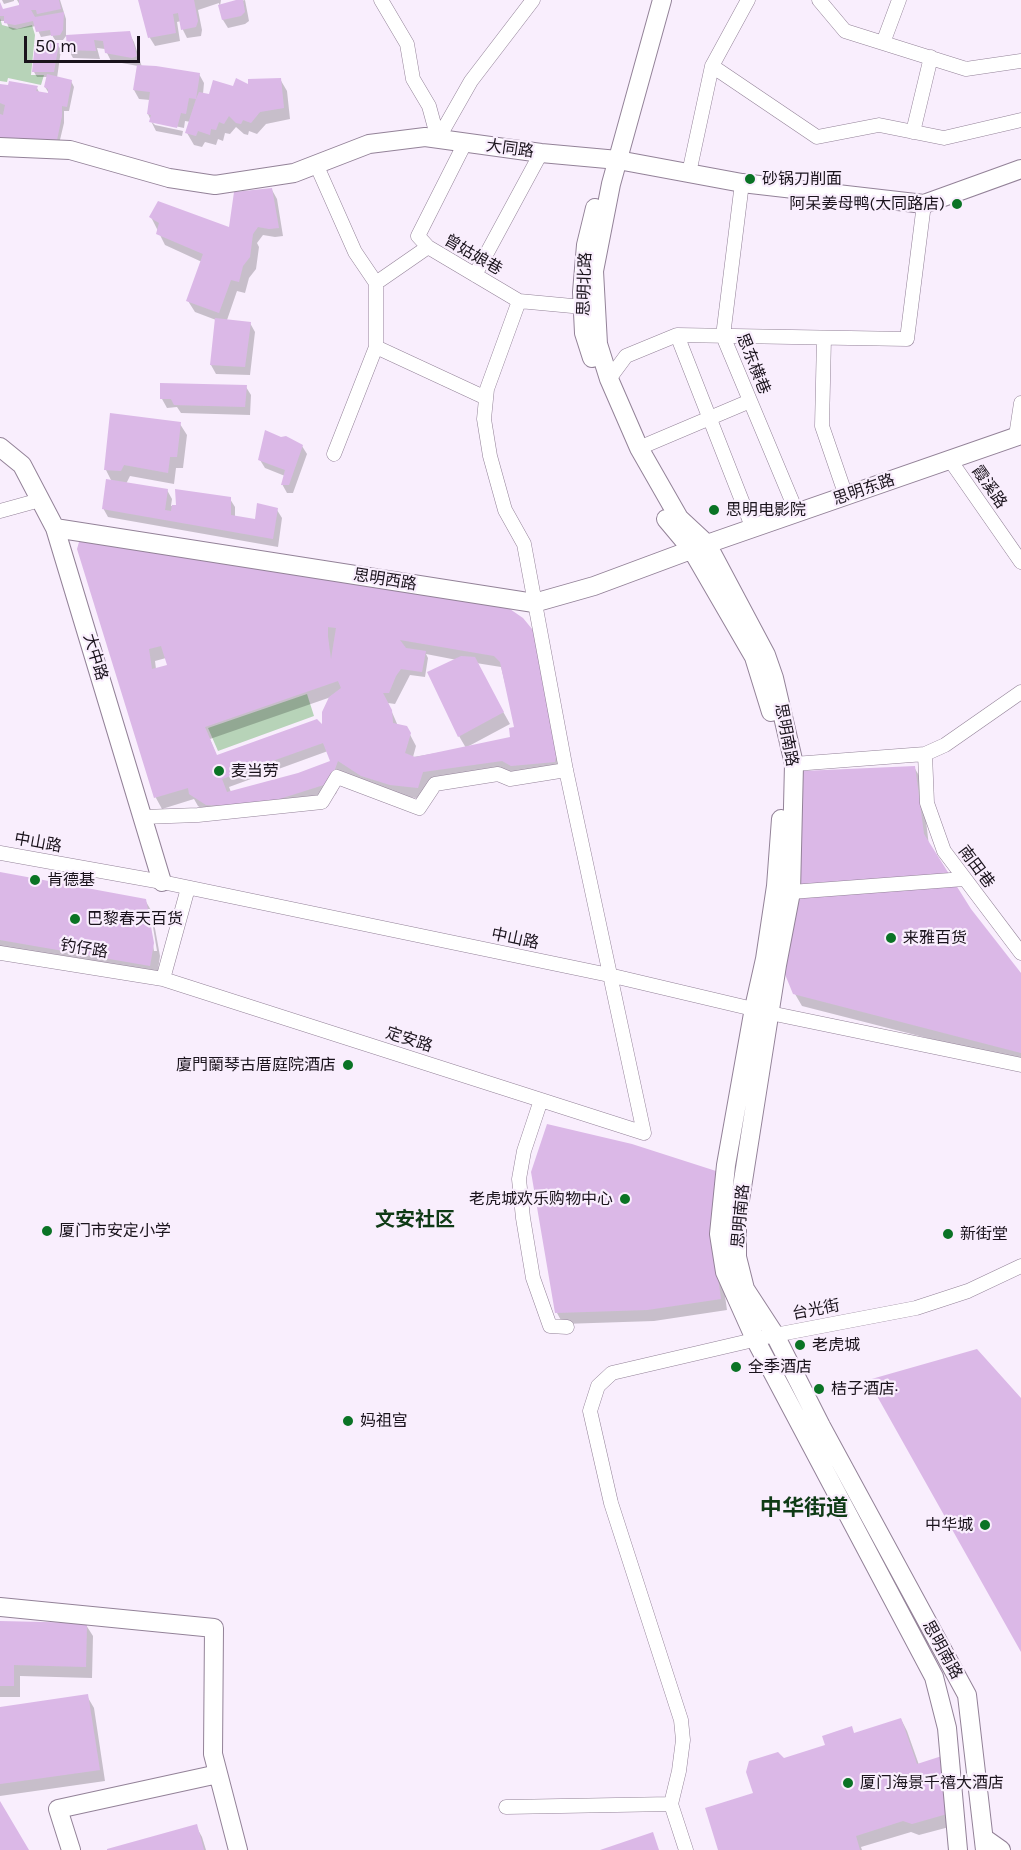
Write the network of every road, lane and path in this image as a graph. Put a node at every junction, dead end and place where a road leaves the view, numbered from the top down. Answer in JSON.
{"nodes":[{"id":1,"x":381,"y":0,"type":"edge"},
{"id":2,"x":533,"y":0,"type":"edge"},
{"id":3,"x":651,"y":0,"type":"edge"},
{"id":4,"x":662,"y":0,"type":"edge"},
{"id":5,"x":748,"y":0,"type":"edge"},
{"id":6,"x":899,"y":0,"type":"edge"},
{"id":7,"x":821,"y":1,"type":"edge"},
{"id":8,"x":882,"y":43,"type":"junction"},
{"id":9,"x":931,"y":57,"type":"junction"},
{"id":10,"x":1021,"y":61,"type":"edge"},
{"id":11,"x":712,"y":66,"type":"junction"},
{"id":12,"x":1021,"y":120,"type":"edge"},
{"id":13,"x":913,"y":132,"type":"junction"},
{"id":14,"x":438,"y":139,"type":"junction"},
{"id":15,"x":465,"y":143,"type":"junction"},
{"id":16,"x":0,"y":147,"type":"edge"},
{"id":17,"x":541,"y":153,"type":"junction"},
{"id":18,"x":612,"y":159,"type":"junction"},
{"id":19,"x":316,"y":164,"type":"junction"},
{"id":20,"x":1021,"y":169,"type":"edge"},
{"id":21,"x":689,"y":173,"type":"junction"},
{"id":22,"x":742,"y":183,"type":"junction"},
{"id":23,"x":924,"y":204,"type":"junction"},
{"id":24,"x":428,"y":247,"type":"junction"},
{"id":25,"x":475,"y":275,"type":"junction"},
{"id":26,"x":376,"y":283,"type":"junction"},
{"id":27,"x":519,"y":301,"type":"junction"},
{"id":28,"x":583,"y":307,"type":"junction"},
{"id":29,"x":677,"y":335,"type":"junction"},
{"id":30,"x":723,"y":336,"type":"junction"},
{"id":31,"x":824,"y":338,"type":"junction"},
{"id":32,"x":376,"y":347,"type":"junction"},
{"id":33,"x":609,"y":379,"type":"junction"},
{"id":34,"x":486,"y":398,"type":"junction"},
{"id":35,"x":750,"y":401,"type":"junction"},
{"id":36,"x":1021,"y":403,"type":"edge"},
{"id":37,"x":709,"y":417,"type":"junction"},
{"id":38,"x":1019,"y":435,"type":"edge"},
{"id":39,"x":0,"y":447,"type":"edge"},
{"id":40,"x":639,"y":448,"type":"junction"},
{"id":41,"x":334,"y":454,"type":"dead end"},
{"id":42,"x":950,"y":460,"type":"junction"},
{"id":43,"x":846,"y":496,"type":"junction"},
{"id":44,"x":40,"y":500,"type":"junction"},
{"id":45,"x":0,"y":511,"type":"edge"},
{"id":46,"x":797,"y":513,"type":"junction"},
{"id":47,"x":56,"y":528,"type":"junction"},
{"id":48,"x":753,"y":529,"type":"junction"},
{"id":49,"x":699,"y":547,"type":"junction"},
{"id":50,"x":1021,"y":562,"type":"edge"},
{"id":51,"x":534,"y":603,"type":"junction"},
{"id":52,"x":1021,"y":692,"type":"edge"},
{"id":53,"x":925,"y":754,"type":"junction"},
{"id":54,"x":794,"y":764,"type":"junction"},
{"id":55,"x":566,"y":770,"type":"junction"},
{"id":56,"x":143,"y":817,"type":"junction"},
{"id":57,"x":0,"y":853,"type":"edge"},
{"id":58,"x":964,"y":879,"type":"junction"},
{"id":59,"x":162,"y":882,"type":"junction"},
{"id":60,"x":188,"y":888,"type":"junction"},
{"id":61,"x":791,"y":891,"type":"junction"},
{"id":62,"x":0,"y":953,"type":"edge"},
{"id":63,"x":1021,"y":953,"type":"edge"},
{"id":64,"x":609,"y":975,"type":"junction"},
{"id":65,"x":163,"y":979,"type":"junction"},
{"id":66,"x":762,"y":1010,"type":"junction"},
{"id":67,"x":1021,"y":1065,"type":"edge"},
{"id":68,"x":541,"y":1100,"type":"junction"},
{"id":69,"x":1021,"y":1266,"type":"edge"},
{"id":70,"x":567,"y":1327,"type":"dead end"},
{"id":71,"x":775,"y":1335,"type":"junction"},
{"id":72,"x":755,"y":1340,"type":"junction"},
{"id":73,"x":0,"y":1606,"type":"edge"},
{"id":74,"x":218,"y":1774,"type":"junction"},
{"id":75,"x":671,"y":1804,"type":"junction"},
{"id":76,"x":507,"y":1807,"type":"dead end"},
{"id":77,"x":984,"y":1844,"type":"edge"},
{"id":78,"x":71,"y":1850,"type":"edge"},
{"id":79,"x":238,"y":1850,"type":"edge"},
{"id":80,"x":686,"y":1850,"type":"edge"},
{"id":81,"x":958,"y":1850,"type":"edge"},
{"id":82,"x":1001,"y":1850,"type":"edge"}],
"edges":[{"from":1,"to":14,"type":"street"},
{"from":2,"to":14,"type":"street"},
{"from":3,"to":18,"type":"main road","name":"思明北路"},
{"from":4,"to":18,"type":"main road","name":"思明北路"},
{"from":5,"to":11,"type":"street"},
{"from":6,"to":8,"type":"street"},
{"from":7,"to":8,"type":"street"},
{"from":8,"to":9,"type":"street"},
{"from":9,"to":10,"type":"street"},
{"from":9,"to":13,"type":"street"},
{"from":11,"to":13,"type":"street"},
{"from":11,"to":21,"type":"street"},
{"from":12,"to":13,"type":"street"},
{"from":14,"to":15,"type":"main road","name":"大同路"},
{"from":14,"to":19,"type":"main road","name":"大同路"},
{"from":15,"to":17,"type":"main road","name":"大同路"},
{"from":15,"to":24,"type":"street","name":"曾姑娘巷"},
{"from":16,"to":19,"type":"main road","name":"大同路"},
{"from":17,"to":18,"type":"main road","name":"大同路"},
{"from":17,"to":25,"type":"street"},
{"from":18,"to":21,"type":"main road","name":"大同路"},
{"from":18,"to":28,"type":"main road","name":"思明北路"},
{"from":18,"to":33,"type":"main road","name":"思明北路"},
{"from":19,"to":26,"type":"street"},
{"from":20,"to":23,"type":"main road","name":"大同路"},
{"from":21,"to":22,"type":"main road","name":"大同路"},
{"from":22,"to":23,"type":"main road","name":"大同路"},
{"from":22,"to":30,"type":"street","name":"思东横巷"},
{"from":23,"to":31,"type":"street"},
{"from":24,"to":25,"type":"street","name":"曾姑娘巷"},
{"from":24,"to":26,"type":"street"},
{"from":25,"to":27,"type":"street","name":"曾姑娘巷"},
{"from":26,"to":32,"type":"street"},
{"from":27,"to":28,"type":"street","name":"曾姑娘巷"},
{"from":27,"to":34,"type":"street"},
{"from":28,"to":49,"type":"main road","name":"思明北路"},
{"from":29,"to":30,"type":"street"},
{"from":29,"to":33,"type":"street"},
{"from":29,"to":37,"type":"street"},
{"from":30,"to":31,"type":"street"},
{"from":30,"to":35,"type":"street","name":"思东横巷"},
{"from":31,"to":43,"type":"street"},
{"from":32,"to":34,"type":"street"},
{"from":32,"to":41,"type":"street"},
{"from":33,"to":40,"type":"main road","name":"思明北路"},
{"from":34,"to":51,"type":"street"},
{"from":35,"to":37,"type":"street"},
{"from":35,"to":46,"type":"street","name":"思东横巷"},
{"from":36,"to":38,"type":"street"},
{"from":37,"to":40,"type":"street"},
{"from":37,"to":48,"type":"street"},
{"from":38,"to":42,"type":"main road","name":"思明东路"},
{"from":39,"to":44,"type":"main road","name":"大中路"},
{"from":40,"to":49,"type":"main road","name":"思明北路"},
{"from":42,"to":43,"type":"main road","name":"思明东路"},
{"from":42,"to":50,"type":"street","name":"霞溪路"},
{"from":43,"to":46,"type":"main road","name":"思明东路"},
{"from":44,"to":45,"type":"street"},
{"from":44,"to":47,"type":"main road","name":"大中路"},
{"from":46,"to":48,"type":"main road","name":"思明东路"},
{"from":47,"to":51,"type":"main road","name":"思明西路"},
{"from":47,"to":56,"type":"main road","name":"大中路"},
{"from":48,"to":49,"type":"main road","name":"思明东路"},
{"from":49,"to":51,"type":"main road","name":"思明西路"},
{"from":49,"to":54,"type":"main road","name":"思明南路"},
{"from":49,"to":66,"type":"main road","name":"思明南路"},
{"from":51,"to":55,"type":"street"},
{"from":52,"to":53,"type":"street"},
{"from":53,"to":54,"type":"street"},
{"from":53,"to":58,"type":"street","name":"南田巷"},
{"from":54,"to":61,"type":"main road","name":"思明南路"},
{"from":55,"to":56,"type":"street"},
{"from":55,"to":64,"type":"street"},
{"from":56,"to":59,"type":"main road","name":"大中路"},
{"from":57,"to":59,"type":"street","name":"中山路"},
{"from":58,"to":61,"type":"street"},
{"from":58,"to":63,"type":"street","name":"南田巷"},
{"from":59,"to":60,"type":"street","name":"中山路"},
{"from":60,"to":64,"type":"street","name":"中山路"},
{"from":60,"to":65,"type":"street"},
{"from":61,"to":66,"type":"main road","name":"思明南路"},
{"from":62,"to":65,"type":"street","name":"钓仔路"},
{"from":64,"to":66,"type":"street","name":"中山路"},
{"from":64,"to":68,"type":"street","name":"定安路"},
{"from":65,"to":68,"type":"street","name":"定安路"},
{"from":66,"to":67,"type":"street","name":"中山路"},
{"from":66,"to":71,"type":"main road","name":"思明南路"},
{"from":66,"to":72,"type":"main road","name":"思明南路"},
{"from":68,"to":70,"type":"street"},
{"from":69,"to":71,"type":"street","name":"台光街"},
{"from":71,"to":72,"type":"street","name":"台光街"},
{"from":71,"to":77,"type":"main road","name":"思明南路"},
{"from":72,"to":75,"type":"street","name":"台光街"},
{"from":72,"to":81,"type":"main road","name":"思明南路"},
{"from":73,"to":74,"type":"main road"},
{"from":74,"to":78,"type":"main road"},
{"from":74,"to":79,"type":"main road"},
{"from":75,"to":76,"type":"street"},
{"from":75,"to":80,"type":"street"},
{"from":77,"to":82,"type":"main road"}]}
